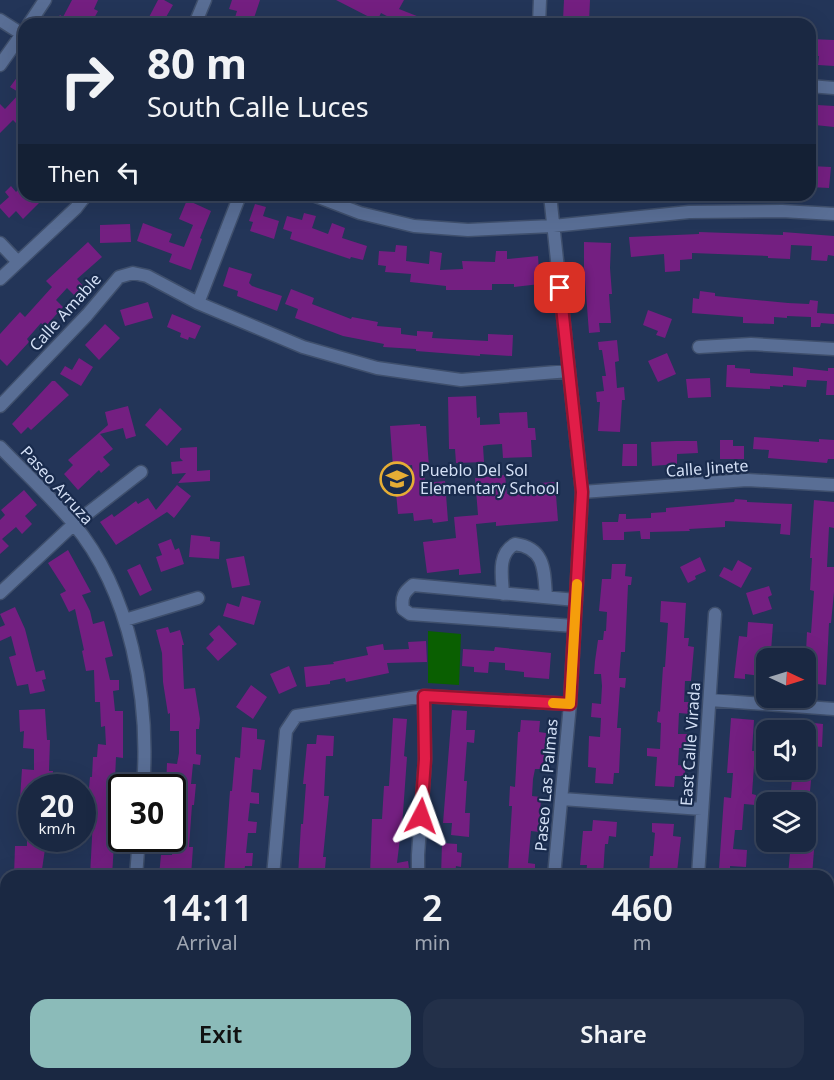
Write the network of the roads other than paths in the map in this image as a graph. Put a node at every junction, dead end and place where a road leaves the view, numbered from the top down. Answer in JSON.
{"nodes":[{"id":1,"x":45,"y":0,"type":"edge"},
{"id":2,"x":205,"y":0,"type":"edge"},
{"id":3,"x":540,"y":0,"type":"edge"},
{"id":4,"x":33,"y":18,"type":"edge"},
{"id":5,"x":198,"y":18,"type":"edge"},
{"id":6,"x":539,"y":18,"type":"edge"},
{"id":7,"x":0,"y":20,"type":"edge"},
{"id":8,"x":18,"y":27,"type":"edge"},
{"id":9,"x":18,"y":40,"type":"edge"},
{"id":10,"x":0,"y":64,"type":"edge"},
{"id":11,"x":816,"y":86,"type":"edge"},
{"id":12,"x":834,"y":88,"type":"edge"},
{"id":13,"x":81,"y":201,"type":"edge"},
{"id":14,"x":238,"y":201,"type":"edge"},
{"id":15,"x":329,"y":201,"type":"edge"},
{"id":16,"x":551,"y":201,"type":"edge"},
{"id":17,"x":834,"y":214,"type":"edge"},
{"id":18,"x":553,"y":226,"type":"junction"},
{"id":19,"x":0,"y":243,"type":"edge"},
{"id":20,"x":17,"y":261,"type":"junction"},
{"id":21,"x":0,"y":279,"type":"edge"},
{"id":22,"x":198,"y":303,"type":"junction"},
{"id":23,"x":699,"y":347,"type":"dead end"},
{"id":24,"x":834,"y":349,"type":"edge"},
{"id":25,"x":569,"y":371,"type":"junction"},
{"id":26,"x":0,"y":406,"type":"edge"},
{"id":27,"x":0,"y":447,"type":"edge"},
{"id":28,"x":141,"y":472,"type":"dead end"},
{"id":29,"x":834,"y":485,"type":"edge"},
{"id":30,"x":582,"y":492,"type":"junction"},
{"id":31,"x":74,"y":524,"type":"junction"},
{"id":32,"x":0,"y":593,"type":"edge"},
{"id":33,"x":503,"y":594,"type":"junction"},
{"id":34,"x":546,"y":597,"type":"junction"},
{"id":35,"x":198,"y":598,"type":"dead end"},
{"id":36,"x":576,"y":600,"type":"junction"},
{"id":37,"x":715,"y":614,"type":"dead end"},
{"id":38,"x":125,"y":620,"type":"junction"},
{"id":39,"x":574,"y":626,"type":"junction"},
{"id":40,"x":424,"y":696,"type":"junction"},
{"id":41,"x":710,"y":700,"type":"junction"},
{"id":42,"x":570,"y":704,"type":"junction"},
{"id":43,"x":834,"y":709,"type":"edge"},
{"id":44,"x":144,"y":774,"type":"edge"},
{"id":45,"x":562,"y":799,"type":"junction"},
{"id":46,"x":702,"y":809,"type":"junction"},
{"id":47,"x":138,"y":852,"type":"edge"},
{"id":48,"x":136,"y":870,"type":"edge"},
{"id":49,"x":274,"y":870,"type":"edge"},
{"id":50,"x":418,"y":870,"type":"edge"},
{"id":51,"x":555,"y":870,"type":"edge"},
{"id":52,"x":698,"y":870,"type":"edge"}],
"edges":[{"from":1,"to":4,"type":"street"},
{"from":2,"to":5,"type":"street"},
{"from":3,"to":6,"type":"street"},
{"from":7,"to":8,"type":"street"},
{"from":9,"to":10,"type":"street"},
{"from":11,"to":12,"type":"street"},
{"from":13,"to":20,"type":"street"},
{"from":14,"to":22,"type":"street"},
{"from":15,"to":18,"type":"street"},
{"from":16,"to":18,"type":"street","name":"Paseo Las Palmas"},
{"from":17,"to":18,"type":"street"},
{"from":18,"to":25,"type":"street","name":"Paseo Las Palmas"},
{"from":19,"to":20,"type":"street"},
{"from":20,"to":21,"type":"street"},
{"from":22,"to":25,"type":"street","name":"Calle Amable"},
{"from":22,"to":26,"type":"street","name":"Calle Amable"},
{"from":23,"to":24,"type":"street"},
{"from":25,"to":30,"type":"street","name":"Paseo Las Palmas"},
{"from":27,"to":31,"type":"street","name":"Paseo Arruza"},
{"from":28,"to":31,"type":"street"},
{"from":29,"to":30,"type":"street","name":"Calle Jinete"},
{"from":30,"to":36,"type":"street","name":"Paseo Las Palmas"},
{"from":31,"to":32,"type":"street"},
{"from":31,"to":38,"type":"street","name":"Paseo Arruza"},
{"from":33,"to":34,"type":"street"},
{"from":33,"to":34,"type":"street"},
{"from":33,"to":39,"type":"street"},
{"from":34,"to":36,"type":"street"},
{"from":35,"to":38,"type":"street"},
{"from":36,"to":39,"type":"street","name":"Paseo Las Palmas"},
{"from":37,"to":41,"type":"street","name":"East Calle Virada"},
{"from":38,"to":44,"type":"street","name":"Paseo Arruza"},
{"from":39,"to":42,"type":"street","name":"Paseo Las Palmas"},
{"from":40,"to":42,"type":"street"},
{"from":40,"to":49,"type":"street"},
{"from":40,"to":50,"type":"street"},
{"from":41,"to":43,"type":"street"},
{"from":41,"to":46,"type":"street","name":"East Calle Virada"},
{"from":42,"to":45,"type":"street","name":"Paseo Las Palmas"},
{"from":45,"to":46,"type":"street"},
{"from":45,"to":51,"type":"street","name":"Paseo Las Palmas"},
{"from":46,"to":52,"type":"street","name":"East Calle Virada"},
{"from":47,"to":48,"type":"street"}]}
